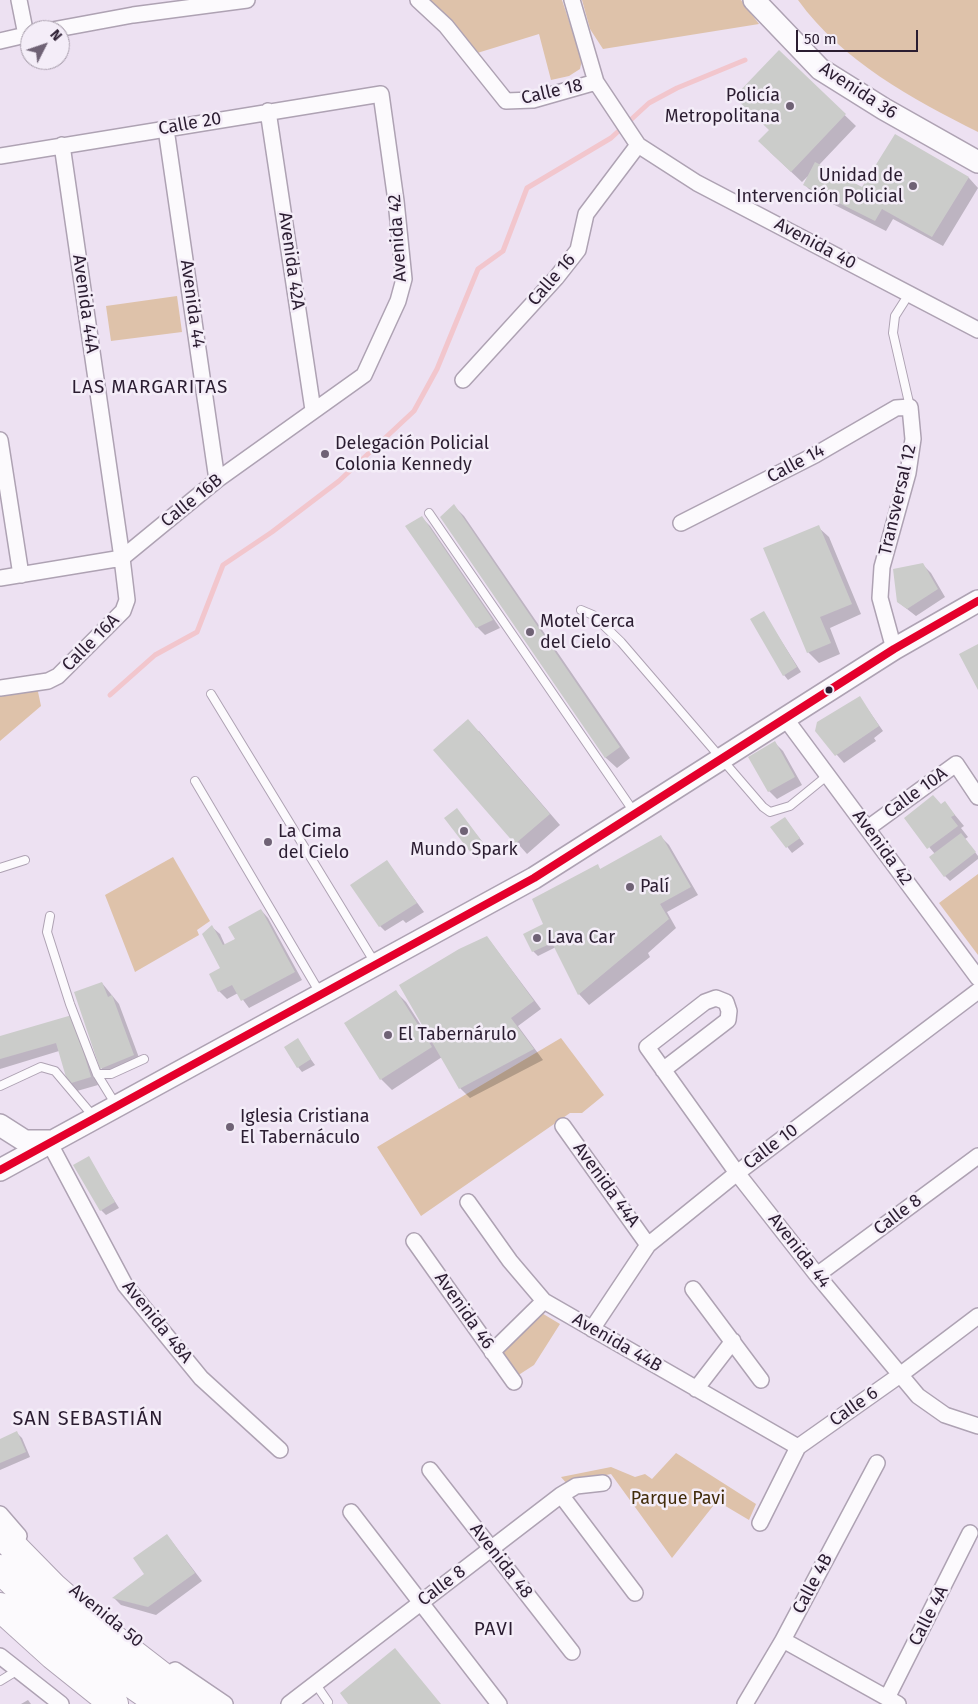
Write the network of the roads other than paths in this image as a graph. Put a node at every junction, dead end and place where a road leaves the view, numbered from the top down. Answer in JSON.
{"nodes":[{"id":1,"x":19,"y":0,"type":"edge"},
{"id":2,"x":242,"y":0,"type":"edge"},
{"id":3,"x":418,"y":0,"type":"edge"},
{"id":4,"x":572,"y":0,"type":"edge"},
{"id":5,"x":754,"y":0,"type":"edge"},
{"id":6,"x":132,"y":7,"type":"edge"},
{"id":7,"x":24,"y":20,"type":"edge"},
{"id":8,"x":70,"y":25,"type":"edge"},
{"id":9,"x":20,"y":36,"type":"edge"},
{"id":10,"x":0,"y":41,"type":"edge"},
{"id":11,"x":596,"y":82,"type":"junction"},
{"id":12,"x":381,"y":94,"type":"joint"},
{"id":13,"x":268,"y":111,"type":"junction"},
{"id":14,"x":166,"y":128,"type":"junction"},
{"id":15,"x":62,"y":145,"type":"junction"},
{"id":16,"x":638,"y":145,"type":"junction"},
{"id":17,"x":0,"y":156,"type":"edge"},
{"id":18,"x":978,"y":162,"type":"edge"},
{"id":19,"x":909,"y":294,"type":"junction"},
{"id":20,"x":978,"y":330,"type":"edge"},
{"id":21,"x":364,"y":375,"type":"joint"},
{"id":22,"x":464,"y":380,"type":"dead end"},
{"id":23,"x":910,"y":406,"type":"junction"},
{"id":24,"x":313,"y":410,"type":"junction"},
{"id":25,"x":0,"y":440,"type":"edge"},
{"id":26,"x":217,"y":480,"type":"junction"},
{"id":27,"x":429,"y":513,"type":"dead end"},
{"id":28,"x":681,"y":523,"type":"dead end"},
{"id":29,"x":122,"y":558,"type":"junction"},
{"id":30,"x":21,"y":575,"type":"junction"},
{"id":31,"x":0,"y":578,"type":"edge"},
{"id":32,"x":978,"y":601,"type":"edge"},
{"id":33,"x":581,"y":610,"type":"dead end"},
{"id":34,"x":123,"y":611,"type":"joint"},
{"id":35,"x":894,"y":649,"type":"junction"},
{"id":36,"x":0,"y":688,"type":"edge"},
{"id":37,"x":211,"y":694,"type":"dead end"},
{"id":38,"x":785,"y":718,"type":"junction"},
{"id":39,"x":721,"y":759,"type":"junction"},
{"id":40,"x":828,"y":775,"type":"junction"},
{"id":41,"x":195,"y":781,"type":"dead end"},
{"id":42,"x":978,"y":797,"type":"edge"},
{"id":43,"x":635,"y":814,"type":"junction"},
{"id":44,"x":868,"y":828,"type":"junction"},
{"id":45,"x":25,"y":860,"type":"dead end"},
{"id":46,"x":0,"y":868,"type":"edge"},
{"id":47,"x":50,"y":916,"type":"dead end"},
{"id":48,"x":376,"y":965,"type":"junction"},
{"id":49,"x":978,"y":978,"type":"edge"},
{"id":50,"x":978,"y":991,"type":"edge"},
{"id":51,"x":321,"y":995,"type":"junction"},
{"id":52,"x":144,"y":1059,"type":"dead end"},
{"id":53,"x":663,"y":1070,"type":"junction"},
{"id":54,"x":97,"y":1074,"type":"junction"},
{"id":55,"x":0,"y":1086,"type":"edge"},
{"id":56,"x":118,"y":1108,"type":"junction"},
{"id":57,"x":96,"y":1120,"type":"junction"},
{"id":58,"x":0,"y":1125,"type":"edge"},
{"id":59,"x":563,"y":1126,"type":"dead end"},
{"id":60,"x":53,"y":1142,"type":"junction"},
{"id":61,"x":978,"y":1156,"type":"edge"},
{"id":62,"x":2,"y":1162,"type":"edge"},
{"id":63,"x":737,"y":1173,"type":"junction"},
{"id":64,"x":468,"y":1202,"type":"dead end"},
{"id":65,"x":414,"y":1241,"type":"dead end"},
{"id":66,"x":648,"y":1245,"type":"junction"},
{"id":67,"x":817,"y":1275,"type":"junction"},
{"id":68,"x":693,"y":1289,"type":"dead end"},
{"id":69,"x":544,"y":1301,"type":"junction"},
{"id":70,"x":978,"y":1316,"type":"edge"},
{"id":71,"x":592,"y":1329,"type":"junction"},
{"id":72,"x":733,"y":1341,"type":"junction"},
{"id":73,"x":492,"y":1352,"type":"junction"},
{"id":74,"x":900,"y":1375,"type":"junction"},
{"id":75,"x":761,"y":1380,"type":"dead end"},
{"id":76,"x":514,"y":1382,"type":"dead end"},
{"id":77,"x":696,"y":1389,"type":"junction"},
{"id":78,"x":978,"y":1426,"type":"edge"},
{"id":79,"x":798,"y":1447,"type":"junction"},
{"id":80,"x":280,"y":1450,"type":"dead end"},
{"id":81,"x":876,"y":1463,"type":"dead end"},
{"id":82,"x":430,"y":1470,"type":"dead end"},
{"id":83,"x":602,"y":1482,"type":"dead end"},
{"id":84,"x":561,"y":1495,"type":"junction"},
{"id":85,"x":351,"y":1512,"type":"dead end"},
{"id":86,"x":0,"y":1514,"type":"edge"},
{"id":87,"x":760,"y":1523,"type":"dead end"},
{"id":88,"x":0,"y":1534,"type":"edge"},
{"id":89,"x":970,"y":1534,"type":"dead end"},
{"id":90,"x":492,"y":1548,"type":"junction"},
{"id":91,"x":0,"y":1569,"type":"edge"},
{"id":92,"x":635,"y":1593,"type":"dead end"},
{"id":93,"x":421,"y":1602,"type":"junction"},
{"id":94,"x":0,"y":1607,"type":"edge"},
{"id":95,"x":0,"y":1633,"type":"edge"},
{"id":96,"x":783,"y":1640,"type":"junction"},
{"id":97,"x":572,"y":1652,"type":"dead end"},
{"id":98,"x":0,"y":1656,"type":"edge"},
{"id":99,"x":18,"y":1670,"type":"junction"},
{"id":100,"x":0,"y":1681,"type":"edge"},
{"id":101,"x":315,"y":1684,"type":"junction"},
{"id":102,"x":892,"y":1701,"type":"edge"},
{"id":103,"x":328,"y":1702,"type":"dead end"},
{"id":104,"x":61,"y":1704,"type":"edge"},
{"id":105,"x":89,"y":1704,"type":"edge"},
{"id":106,"x":114,"y":1704,"type":"edge"},
{"id":107,"x":162,"y":1704,"type":"edge"},
{"id":108,"x":198,"y":1704,"type":"edge"},
{"id":109,"x":225,"y":1704,"type":"edge"},
{"id":110,"x":289,"y":1704,"type":"edge"},
{"id":111,"x":499,"y":1704,"type":"edge"},
{"id":112,"x":746,"y":1704,"type":"edge"}],
"edges":[{"from":1,"to":7,"type":"street"},
{"from":2,"to":6,"type":"street"},
{"from":3,"to":11,"type":"street","name":"Calle 18"},
{"from":4,"to":11,"type":"street","name":"Avenida 40"},
{"from":5,"to":18,"type":"main road","name":"Avenida 36"},
{"from":6,"to":8,"type":"street"},
{"from":9,"to":10,"type":"street"},
{"from":11,"to":16,"type":"street","name":"Avenida 40"},
{"from":12,"to":13,"type":"street","name":"Calle 20"},
{"from":12,"to":21,"type":"street","name":"Avenida 42"},
{"from":13,"to":14,"type":"street","name":"Calle 20"},
{"from":13,"to":24,"type":"street","name":"Avenida 42A"},
{"from":14,"to":15,"type":"street","name":"Calle 20"},
{"from":14,"to":26,"type":"street","name":"Avenida 44"},
{"from":15,"to":17,"type":"street","name":"Calle 20"},
{"from":15,"to":29,"type":"street","name":"Avenida 44A"},
{"from":16,"to":19,"type":"street","name":"Avenida 40"},
{"from":16,"to":22,"type":"street","name":"Calle 16"},
{"from":19,"to":20,"type":"street","name":"Avenida 40"},
{"from":19,"to":23,"type":"lane","name":"Transversal 12"},
{"from":21,"to":24,"type":"street","name":"Calle 16B"},
{"from":23,"to":28,"type":"street","name":"Calle 14"},
{"from":23,"to":35,"type":"street","name":"Transversal 12"},
{"from":24,"to":26,"type":"street","name":"Calle 16B"},
{"from":25,"to":30,"type":"street"},
{"from":26,"to":29,"type":"street","name":"Calle 16B"},
{"from":27,"to":43,"type":"lane"},
{"from":29,"to":30,"type":"street","name":"Calle 16B"},
{"from":29,"to":34,"type":"street","name":"Avenida 44A"},
{"from":30,"to":31,"type":"street","name":"Calle 16B"},
{"from":32,"to":35,"type":"main road"},
{"from":33,"to":39,"type":"lane"},
{"from":34,"to":36,"type":"street","name":"Calle 16A"},
{"from":35,"to":38,"type":"main road"},
{"from":37,"to":48,"type":"lane"},
{"from":38,"to":39,"type":"main road"},
{"from":38,"to":40,"type":"street","name":"Avenida 42"},
{"from":39,"to":40,"type":"lane"},
{"from":39,"to":43,"type":"main road"},
{"from":40,"to":44,"type":"street","name":"Avenida 42"},
{"from":41,"to":51,"type":"lane"},
{"from":42,"to":44,"type":"street","name":"Calle 10A"},
{"from":43,"to":48,"type":"main road"},
{"from":44,"to":49,"type":"street","name":"Avenida 42"},
{"from":45,"to":46,"type":"lane"},
{"from":47,"to":54,"type":"lane"},
{"from":48,"to":51,"type":"main road"},
{"from":50,"to":63,"type":"street","name":"Calle 10"},
{"from":51,"to":56,"type":"main road"},
{"from":52,"to":54,"type":"lane"},
{"from":53,"to":53,"type":"street","name":"Avenida 44"},
{"from":53,"to":63,"type":"street","name":"Avenida 44"},
{"from":54,"to":56,"type":"lane"},
{"from":55,"to":57,"type":"lane"},
{"from":56,"to":57,"type":"main road"},
{"from":57,"to":60,"type":"main road"},
{"from":58,"to":60,"type":"main road"},
{"from":59,"to":66,"type":"street","name":"Avenida 44A"},
{"from":60,"to":62,"type":"main road"},
{"from":60,"to":80,"type":"street","name":"Avenida 48A"},
{"from":61,"to":67,"type":"street","name":"Calle 8"},
{"from":63,"to":66,"type":"street","name":"Calle 10"},
{"from":63,"to":67,"type":"street","name":"Avenida 44"},
{"from":64,"to":69,"type":"street","name":"Avenida 44B"},
{"from":65,"to":73,"type":"street","name":"Avenida 46"},
{"from":66,"to":71,"type":"street","name":"Calle 10"},
{"from":67,"to":74,"type":"street","name":"Avenida 44"},
{"from":68,"to":72,"type":"street"},
{"from":69,"to":71,"type":"street","name":"Avenida 44B"},
{"from":69,"to":73,"type":"street"},
{"from":70,"to":74,"type":"street","name":"Calle 6"},
{"from":71,"to":77,"type":"street","name":"Avenida 44B"},
{"from":72,"to":75,"type":"street"},
{"from":72,"to":77,"type":"street"},
{"from":73,"to":76,"type":"street","name":"Avenida 46"},
{"from":74,"to":78,"type":"street","name":"Avenida 44"},
{"from":74,"to":79,"type":"street","name":"Calle 6"},
{"from":77,"to":79,"type":"street","name":"Avenida 44B"},
{"from":79,"to":87,"type":"street","name":"Calle 6"},
{"from":81,"to":96,"type":"street","name":"Calle 4B"},
{"from":82,"to":90,"type":"street","name":"Avenida 48"},
{"from":83,"to":84,"type":"street","name":"Calle 8"},
{"from":84,"to":90,"type":"street","name":"Calle 8"},
{"from":84,"to":92,"type":"street"},
{"from":85,"to":93,"type":"street"},
{"from":86,"to":109,"type":"street","name":"Avenida 50"},
{"from":88,"to":108,"type":"highway"},
{"from":89,"to":102,"type":"street","name":"Calle 4A"},
{"from":90,"to":93,"type":"street","name":"Calle 8"},
{"from":90,"to":97,"type":"street","name":"Avenida 48"},
{"from":91,"to":107,"type":"highway"},
{"from":93,"to":101,"type":"street","name":"Calle 8"},
{"from":93,"to":111,"type":"street"},
{"from":94,"to":106,"type":"highway"},
{"from":95,"to":105,"type":"highway"},
{"from":96,"to":102,"type":"street"},
{"from":96,"to":112,"type":"street","name":"Calle 4B"},
{"from":98,"to":99,"type":"street"},
{"from":99,"to":100,"type":"lane"},
{"from":99,"to":104,"type":"street"},
{"from":101,"to":103,"type":"lane"},
{"from":101,"to":110,"type":"street","name":"Calle 8"}]}
